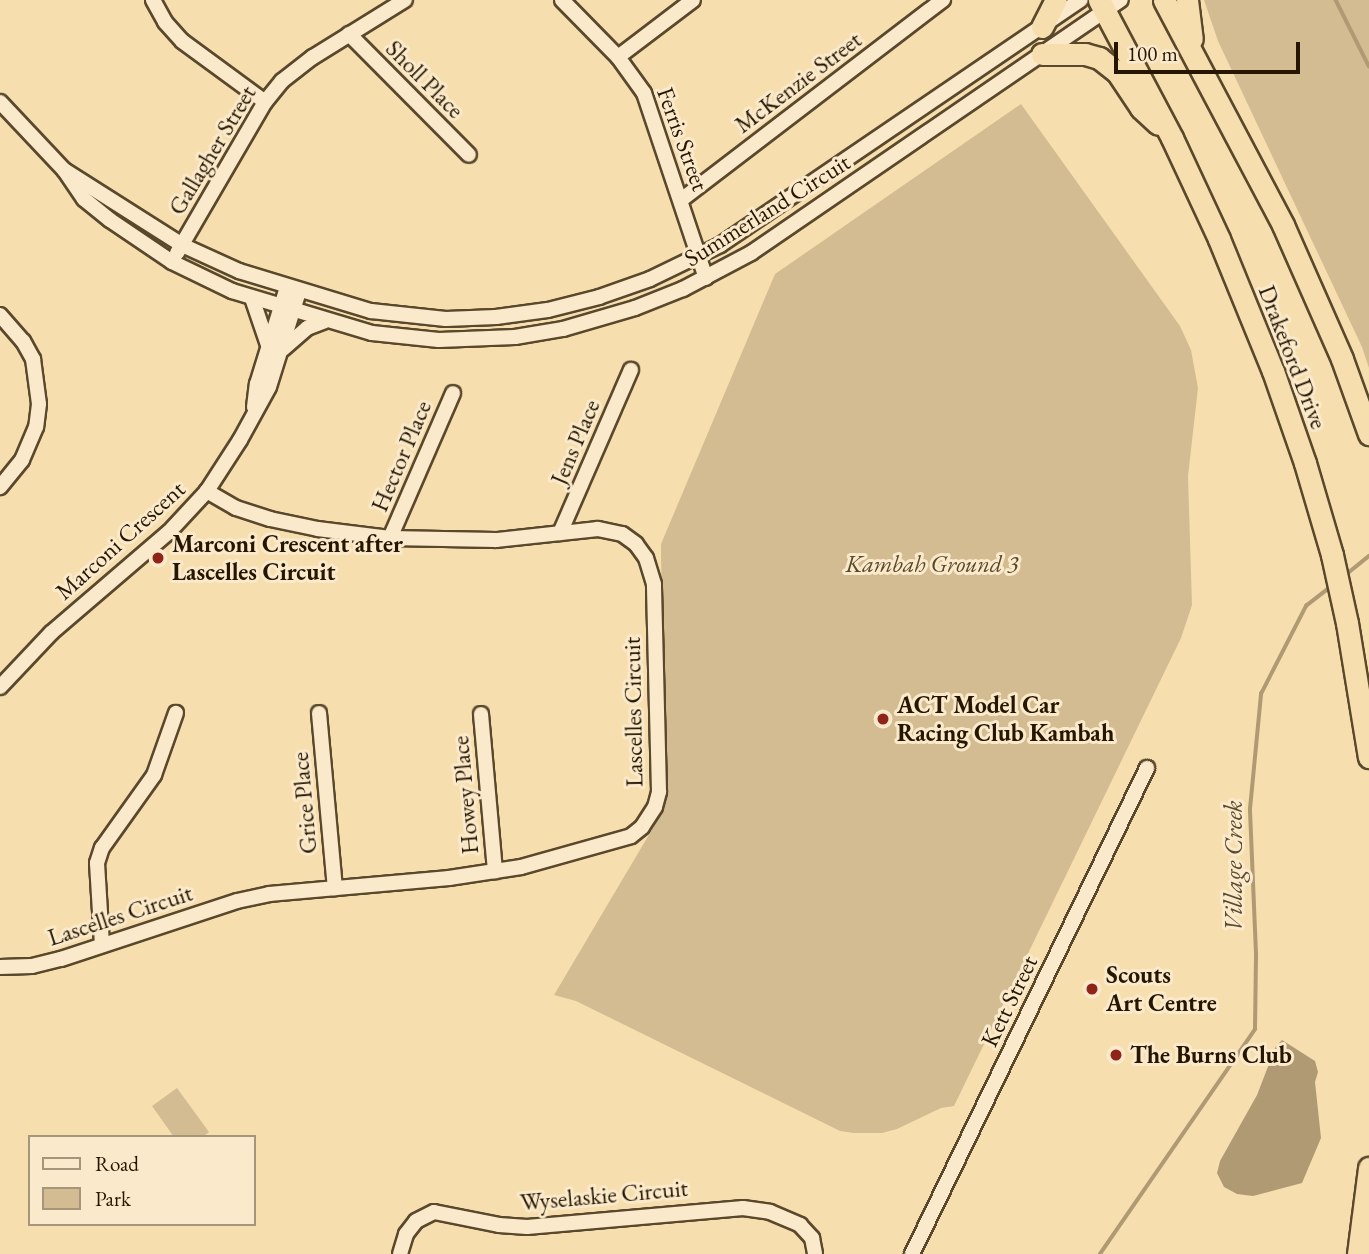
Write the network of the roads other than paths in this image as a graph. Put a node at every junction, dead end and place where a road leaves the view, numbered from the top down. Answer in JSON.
{"nodes":[{"id":1,"x":153,"y":0,"type":"edge"},
{"id":2,"x":405,"y":0,"type":"edge"},
{"id":3,"x":562,"y":0,"type":"edge"},
{"id":4,"x":693,"y":0,"type":"edge"},
{"id":5,"x":943,"y":0,"type":"edge"},
{"id":6,"x":1056,"y":0,"type":"edge"},
{"id":7,"x":1081,"y":0,"type":"edge"},
{"id":8,"x":1164,"y":0,"type":"edge"},
{"id":9,"x":1187,"y":0,"type":"edge"},
{"id":10,"x":1108,"y":4,"type":"edge"},
{"id":11,"x":1042,"y":27,"type":"junction"},
{"id":12,"x":349,"y":34,"type":"junction"},
{"id":13,"x":1042,"y":54,"type":"junction"},
{"id":14,"x":618,"y":57,"type":"junction"},
{"id":15,"x":1195,"y":57,"type":"junction"},
{"id":16,"x":0,"y":102,"type":"edge"},
{"id":17,"x":265,"y":102,"type":"junction"},
{"id":18,"x":1172,"y":138,"type":"junction"},
{"id":19,"x":469,"y":155,"type":"dead end"},
{"id":20,"x":64,"y":170,"type":"junction"},
{"id":21,"x":681,"y":200,"type":"junction"},
{"id":22,"x":182,"y":245,"type":"junction"},
{"id":23,"x":699,"y":256,"type":"junction"},
{"id":24,"x":172,"y":262,"type":"junction"},
{"id":25,"x":706,"y":278,"type":"junction"},
{"id":26,"x":293,"y":289,"type":"junction"},
{"id":27,"x":252,"y":298,"type":"junction"},
{"id":28,"x":287,"y":309,"type":"junction"},
{"id":29,"x":0,"y":315,"type":"edge"},
{"id":30,"x":325,"y":321,"type":"junction"},
{"id":31,"x":274,"y":349,"type":"junction"},
{"id":32,"x":631,"y":370,"type":"dead end"},
{"id":33,"x":453,"y":393,"type":"dead end"},
{"id":34,"x":1369,"y":434,"type":"edge"},
{"id":35,"x":0,"y":487,"type":"edge"},
{"id":36,"x":207,"y":491,"type":"junction"},
{"id":37,"x":560,"y":533,"type":"junction"},
{"id":38,"x":390,"y":538,"type":"junction"},
{"id":39,"x":0,"y":687,"type":"edge"},
{"id":40,"x":176,"y":713,"type":"dead end"},
{"id":41,"x":319,"y":713,"type":"dead end"},
{"id":42,"x":481,"y":714,"type":"dead end"},
{"id":43,"x":1369,"y":757,"type":"edge"},
{"id":44,"x":1147,"y":768,"type":"dead end"},
{"id":45,"x":495,"y":872,"type":"junction"},
{"id":46,"x":335,"y":888,"type":"junction"},
{"id":47,"x":102,"y":945,"type":"junction"},
{"id":48,"x":0,"y":967,"type":"edge"},
{"id":49,"x":1369,"y":1168,"type":"edge"},
{"id":50,"x":1359,"y":1252,"type":"edge"},
{"id":51,"x":400,"y":1254,"type":"edge"},
{"id":52,"x":815,"y":1254,"type":"edge"},
{"id":53,"x":912,"y":1254,"type":"edge"}],
"edges":[{"from":1,"to":17,"type":"street"},
{"from":2,"to":12,"type":"street","name":"Gallagher Street"},
{"from":3,"to":14,"type":"street","name":"Ferris Street"},
{"from":4,"to":14,"type":"street"},
{"from":5,"to":21,"type":"street","name":"McKenzie Street"},
{"from":6,"to":11,"type":"highway"},
{"from":7,"to":11,"type":"street","name":"Summerland Circuit"},
{"from":8,"to":15,"type":"highway","name":"Drakeford Drive"},
{"from":9,"to":15,"type":"highway"},
{"from":10,"to":13,"type":"street","name":"Summerland Circuit"},
{"from":10,"to":18,"type":"highway","name":"Drakeford Drive"},
{"from":11,"to":23,"type":"street","name":"Summerland Circuit"},
{"from":12,"to":17,"type":"street","name":"Gallagher Street"},
{"from":12,"to":19,"type":"street","name":"Sholl Place"},
{"from":13,"to":18,"type":"highway"},
{"from":13,"to":25,"type":"street","name":"Summerland Circuit"},
{"from":14,"to":21,"type":"street","name":"Ferris Street"},
{"from":15,"to":34,"type":"highway","name":"Drakeford Drive"},
{"from":16,"to":20,"type":"street","name":"Summerland Circuit"},
{"from":17,"to":22,"type":"street","name":"Gallagher Street"},
{"from":18,"to":43,"type":"highway","name":"Drakeford Drive"},
{"from":20,"to":22,"type":"street","name":"Summerland Circuit"},
{"from":20,"to":24,"type":"street","name":"Summerland Circuit"},
{"from":21,"to":23,"type":"street","name":"Ferris Street"},
{"from":22,"to":24,"type":"street","name":"Gallagher Street"},
{"from":22,"to":26,"type":"street","name":"Summerland Circuit"},
{"from":23,"to":25,"type":"street","name":"Ferris Street"},
{"from":23,"to":26,"type":"street","name":"Summerland Circuit"},
{"from":24,"to":27,"type":"street","name":"Summerland Circuit"},
{"from":25,"to":30,"type":"street","name":"Summerland Circuit"},
{"from":26,"to":28,"type":"street","name":"Marconi Crescent"},
{"from":27,"to":28,"type":"street","name":"Summerland Circuit"},
{"from":27,"to":31,"type":"street"},
{"from":28,"to":30,"type":"street","name":"Summerland Circuit"},
{"from":28,"to":31,"type":"street","name":"Marconi Crescent"},
{"from":29,"to":35,"type":"street"},
{"from":30,"to":31,"type":"street"},
{"from":31,"to":36,"type":"street","name":"Marconi Crescent"},
{"from":32,"to":37,"type":"street","name":"Jens Place"},
{"from":33,"to":38,"type":"street","name":"Hector Place"},
{"from":36,"to":38,"type":"street","name":"Lascelles Circuit"},
{"from":36,"to":39,"type":"street","name":"Marconi Crescent"},
{"from":37,"to":38,"type":"street","name":"Lascelles Circuit"},
{"from":37,"to":45,"type":"street","name":"Lascelles Circuit"},
{"from":40,"to":47,"type":"street"},
{"from":41,"to":46,"type":"street","name":"Grice Place"},
{"from":42,"to":45,"type":"street","name":"Howey Place"},
{"from":44,"to":53,"type":"street","name":"Kett Street"},
{"from":45,"to":46,"type":"street","name":"Lascelles Circuit"},
{"from":46,"to":47,"type":"street","name":"Lascelles Circuit"},
{"from":47,"to":48,"type":"street","name":"Lascelles Circuit"},
{"from":49,"to":50,"type":"highway"},
{"from":51,"to":52,"type":"street","name":"Wyselaskie Circuit"}]}
